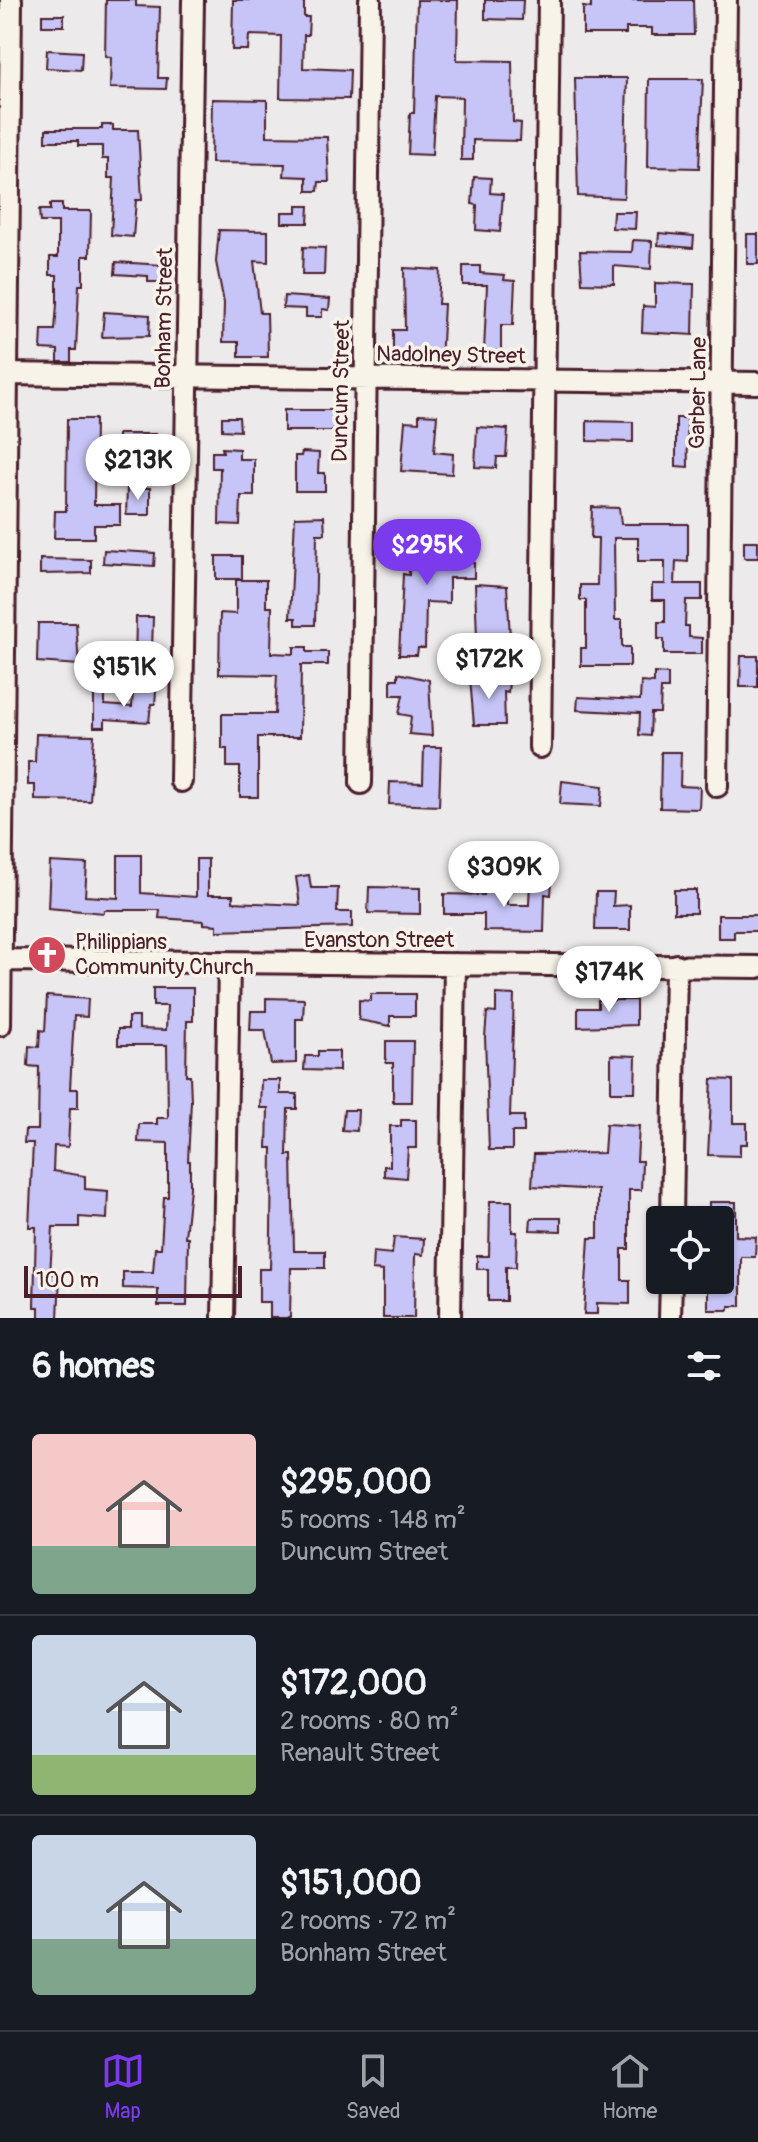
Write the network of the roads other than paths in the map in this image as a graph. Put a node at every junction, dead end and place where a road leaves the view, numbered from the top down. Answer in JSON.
{"nodes":[{"id":1,"x":11,"y":0,"type":"edge"},
{"id":2,"x":193,"y":0,"type":"edge"},
{"id":3,"x":370,"y":0,"type":"edge"},
{"id":4,"x":549,"y":0,"type":"edge"},
{"id":5,"x":726,"y":0,"type":"edge"},
{"id":6,"x":4,"y":374,"type":"edge"},
{"id":7,"x":187,"y":376,"type":"junction"},
{"id":8,"x":366,"y":378,"type":"junction"},
{"id":9,"x":544,"y":380,"type":"junction"},
{"id":10,"x":722,"y":382,"type":"junction"},
{"id":11,"x":758,"y":383,"type":"edge"},
{"id":12,"x":540,"y":747,"type":"dead end"},
{"id":13,"x":181,"y":781,"type":"dead end"},
{"id":14,"x":361,"y":783,"type":"dead end"},
{"id":15,"x":717,"y":786,"type":"dead end"},
{"id":16,"x":0,"y":960,"type":"edge"},
{"id":17,"x":229,"y":963,"type":"junction"},
{"id":18,"x":455,"y":964,"type":"junction"},
{"id":19,"x":676,"y":965,"type":"junction"},
{"id":20,"x":758,"y":967,"type":"edge"},
{"id":21,"x":0,"y":1025,"type":"edge"},
{"id":22,"x":672,"y":1206,"type":"edge"},
{"id":23,"x":671,"y":1294,"type":"edge"},
{"id":24,"x":223,"y":1318,"type":"edge"},
{"id":25,"x":450,"y":1318,"type":"edge"},
{"id":26,"x":670,"y":1318,"type":"edge"}],
"edges":[{"from":1,"to":6,"type":"street"},
{"from":2,"to":7,"type":"street","name":"Bonham Street"},
{"from":3,"to":8,"type":"street","name":"Duncum Street"},
{"from":4,"to":9,"type":"street"},
{"from":5,"to":10,"type":"street","name":"Garber Lane"},
{"from":6,"to":7,"type":"street","name":"Nadolney Street"},
{"from":6,"to":16,"type":"street"},
{"from":7,"to":8,"type":"street","name":"Nadolney Street"},
{"from":7,"to":13,"type":"street","name":"Bonham Street"},
{"from":8,"to":9,"type":"street","name":"Nadolney Street"},
{"from":8,"to":14,"type":"street","name":"Duncum Street"},
{"from":9,"to":10,"type":"street","name":"Nadolney Street"},
{"from":9,"to":12,"type":"street"},
{"from":10,"to":11,"type":"street","name":"Nadolney Street"},
{"from":10,"to":15,"type":"street","name":"Garber Lane"},
{"from":16,"to":17,"type":"street","name":"Evanston Street"},
{"from":16,"to":21,"type":"street"},
{"from":17,"to":18,"type":"street","name":"Evanston Street"},
{"from":17,"to":24,"type":"street"},
{"from":18,"to":19,"type":"street","name":"Evanston Street"},
{"from":18,"to":25,"type":"street"},
{"from":19,"to":20,"type":"street","name":"Evanston Street"},
{"from":19,"to":22,"type":"street"},
{"from":23,"to":26,"type":"street"}]}
